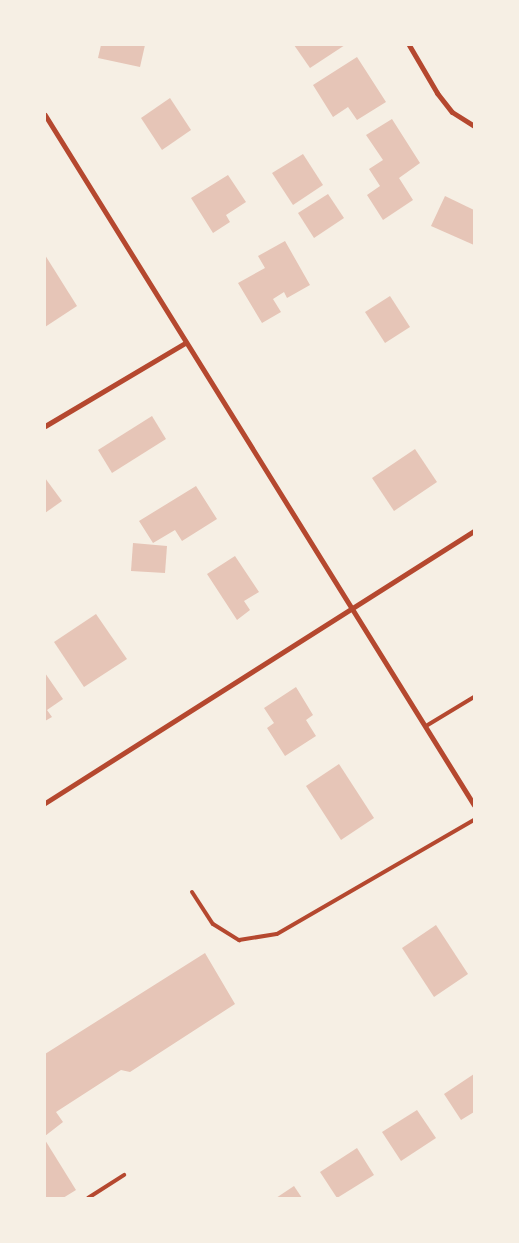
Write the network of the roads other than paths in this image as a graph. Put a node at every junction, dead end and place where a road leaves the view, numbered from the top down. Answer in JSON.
{"nodes":[{"id":1,"x":409,"y":45,"type":"edge"},
{"id":2,"x":45,"y":115,"type":"edge"},
{"id":3,"x":474,"y":126,"type":"edge"},
{"id":4,"x":185,"y":343,"type":"junction"},
{"id":5,"x":45,"y":426,"type":"edge"},
{"id":6,"x":474,"y":531,"type":"edge"},
{"id":7,"x":352,"y":609,"type":"junction"},
{"id":8,"x":474,"y":697,"type":"edge"},
{"id":9,"x":426,"y":726,"type":"junction"},
{"id":10,"x":45,"y":803,"type":"edge"},
{"id":11,"x":474,"y":805,"type":"edge"},
{"id":12,"x":474,"y":820,"type":"edge"},
{"id":13,"x":192,"y":892,"type":"dead end"},
{"id":14,"x":124,"y":1175,"type":"dead end"},
{"id":15,"x":88,"y":1198,"type":"edge"}],
"edges":[{"from":1,"to":3,"type":"street"},
{"from":2,"to":4,"type":"street"},
{"from":4,"to":5,"type":"street"},
{"from":4,"to":7,"type":"street"},
{"from":6,"to":7,"type":"street"},
{"from":7,"to":9,"type":"street"},
{"from":7,"to":10,"type":"street"},
{"from":8,"to":9,"type":"lane"},
{"from":9,"to":11,"type":"street"},
{"from":12,"to":13,"type":"lane"},
{"from":14,"to":15,"type":"lane"}]}
